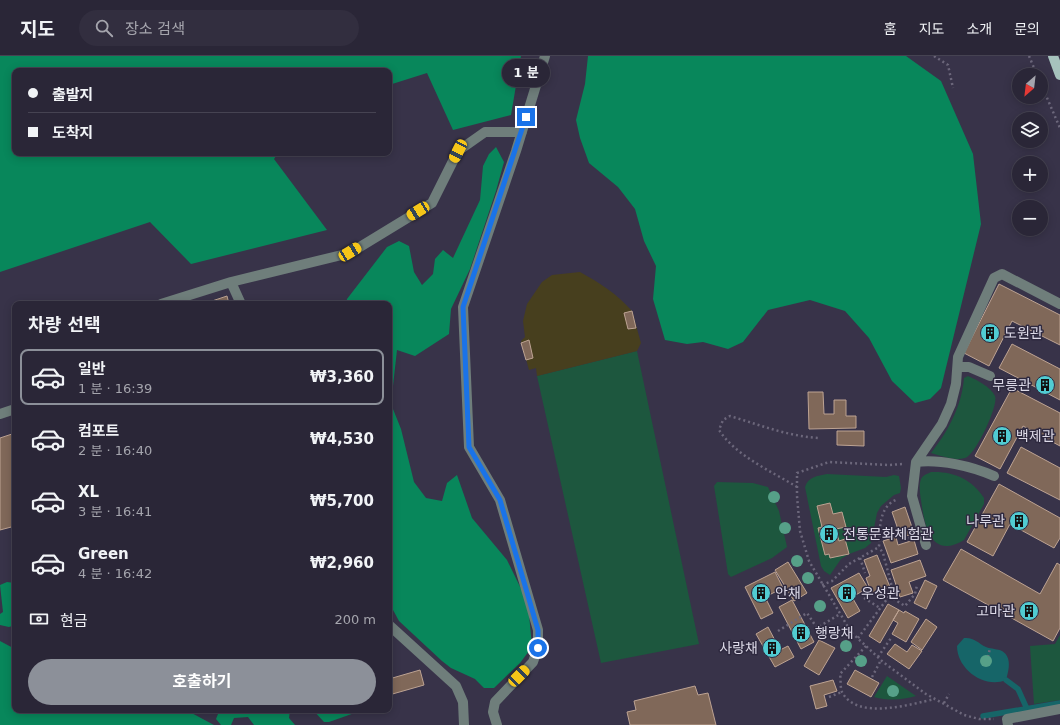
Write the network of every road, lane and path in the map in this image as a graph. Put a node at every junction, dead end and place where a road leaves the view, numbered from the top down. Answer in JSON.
{"nodes":[{"id":1,"x":545,"y":56,"type":"edge"},
{"id":2,"x":934,"y":56,"type":"edge"},
{"id":3,"x":1029,"y":56,"type":"edge"},
{"id":4,"x":1053,"y":56,"type":"edge"},
{"id":5,"x":1034,"y":68,"type":"edge"},
{"id":6,"x":1060,"y":75,"type":"edge"},
{"id":7,"x":953,"y":88,"type":"dead end"},
{"id":8,"x":1048,"y":100,"type":"edge"},
{"id":9,"x":1060,"y":128,"type":"edge"},
{"id":10,"x":522,"y":132,"type":"junction"},
{"id":11,"x":231,"y":282,"type":"junction"},
{"id":12,"x":171,"y":301,"type":"edge"},
{"id":13,"x":240,"y":301,"type":"edge"},
{"id":14,"x":1060,"y":304,"type":"edge"},
{"id":15,"x":958,"y":367,"type":"junction"},
{"id":16,"x":990,"y":376,"type":"dead end"},
{"id":17,"x":12,"y":410,"type":"edge"},
{"id":18,"x":0,"y":414,"type":"edge"},
{"id":19,"x":819,"y":438,"type":"dead end"},
{"id":20,"x":916,"y":462,"type":"junction"},
{"id":21,"x":994,"y":476,"type":"dead end"},
{"id":22,"x":797,"y":487,"type":"junction"},
{"id":23,"x":912,"y":496,"type":"junction"},
{"id":24,"x":926,"y":545,"type":"dead end"},
{"id":25,"x":879,"y":547,"type":"junction"},
{"id":26,"x":860,"y":558,"type":"junction"},
{"id":27,"x":865,"y":573,"type":"dead end"},
{"id":28,"x":822,"y":585,"type":"junction"},
{"id":29,"x":917,"y":586,"type":"dead end"},
{"id":30,"x":889,"y":596,"type":"junction"},
{"id":31,"x":864,"y":598,"type":"dead end"},
{"id":32,"x":880,"y":608,"type":"junction"},
{"id":33,"x":840,"y":614,"type":"junction"},
{"id":34,"x":392,"y":628,"type":"edge"},
{"id":35,"x":778,"y":631,"type":"dead end"},
{"id":36,"x":858,"y":638,"type":"junction"},
{"id":37,"x":891,"y":638,"type":"dead end"},
{"id":38,"x":866,"y":646,"type":"junction"},
{"id":39,"x":990,"y":648,"type":"dead end"},
{"id":40,"x":878,"y":657,"type":"junction"},
{"id":41,"x":988,"y":657,"type":"dead end"},
{"id":42,"x":881,"y":660,"type":"junction"},
{"id":43,"x":872,"y":677,"type":"dead end"},
{"id":44,"x":842,"y":692,"type":"junction"},
{"id":45,"x":949,"y":694,"type":"dead end"},
{"id":46,"x":829,"y":697,"type":"dead end"},
{"id":47,"x":936,"y":699,"type":"junction"},
{"id":48,"x":944,"y":703,"type":"junction"},
{"id":49,"x":1060,"y":709,"type":"edge"},
{"id":50,"x":1007,"y":722,"type":"edge"},
{"id":51,"x":464,"y":725,"type":"edge"},
{"id":52,"x":497,"y":725,"type":"edge"}],
"edges":[{"from":1,"to":10,"type":"lane"},
{"from":2,"to":7,"type":"path"},
{"from":3,"to":5,"type":"path"},
{"from":4,"to":6,"type":"main road"},
{"from":8,"to":9,"type":"path"},
{"from":10,"to":11,"type":"lane"},
{"from":10,"to":52,"type":"lane"},
{"from":11,"to":12,"type":"lane"},
{"from":11,"to":13,"type":"lane"},
{"from":14,"to":15,"type":"lane"},
{"from":15,"to":16,"type":"lane"},
{"from":15,"to":20,"type":"lane"},
{"from":17,"to":18,"type":"lane"},
{"from":19,"to":22,"type":"path"},
{"from":20,"to":21,"type":"lane"},
{"from":20,"to":22,"type":"path"},
{"from":20,"to":23,"type":"lane"},
{"from":22,"to":28,"type":"path"},
{"from":23,"to":24,"type":"lane"},
{"from":23,"to":25,"type":"path"},
{"from":25,"to":26,"type":"path"},
{"from":25,"to":30,"type":"path"},
{"from":26,"to":27,"type":"path"},
{"from":26,"to":28,"type":"path"},
{"from":28,"to":33,"type":"path"},
{"from":29,"to":30,"type":"path"},
{"from":30,"to":32,"type":"path"},
{"from":31,"to":32,"type":"path"},
{"from":32,"to":36,"type":"path"},
{"from":33,"to":35,"type":"path"},
{"from":33,"to":36,"type":"path"},
{"from":34,"to":51,"type":"lane"},
{"from":36,"to":38,"type":"path"},
{"from":37,"to":40,"type":"path"},
{"from":38,"to":40,"type":"path"},
{"from":38,"to":44,"type":"path"},
{"from":39,"to":41,"type":"path"},
{"from":40,"to":42,"type":"path"},
{"from":42,"to":43,"type":"path"},
{"from":42,"to":47,"type":"path"},
{"from":44,"to":46,"type":"path"},
{"from":44,"to":47,"type":"path"},
{"from":45,"to":48,"type":"path"},
{"from":47,"to":48,"type":"path"},
{"from":48,"to":50,"type":"path"},
{"from":49,"to":50,"type":"lane"}]}
